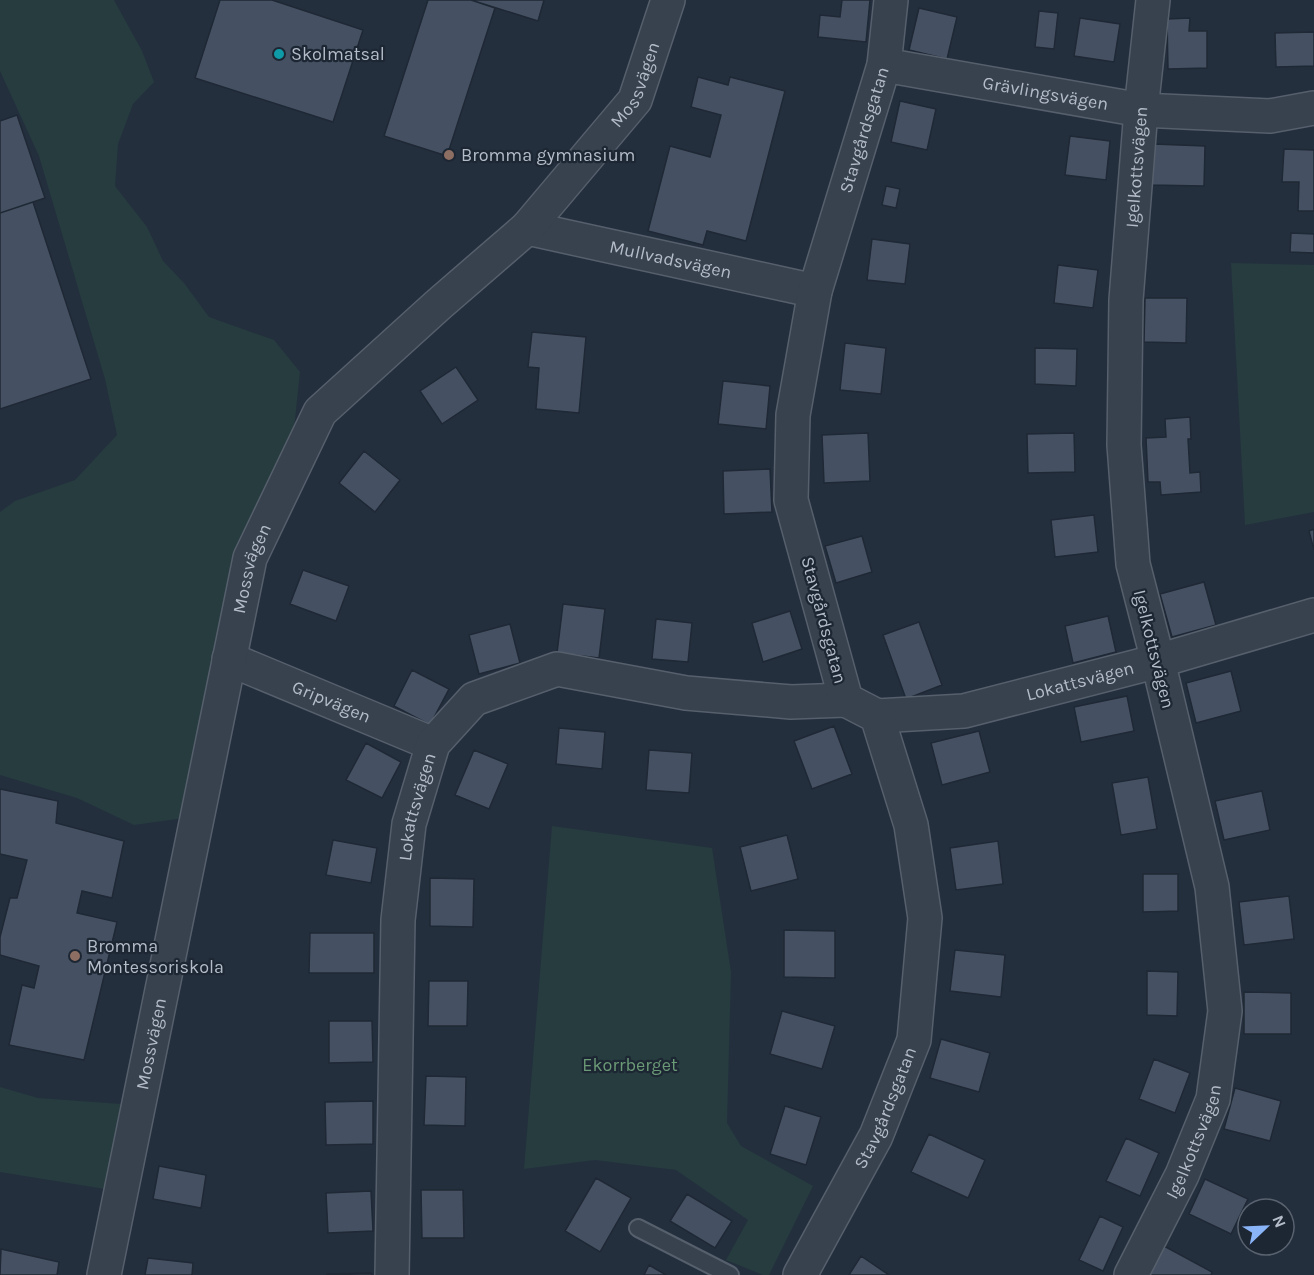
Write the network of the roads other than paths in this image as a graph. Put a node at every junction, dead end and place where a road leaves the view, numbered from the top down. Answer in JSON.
{"nodes":[{"id":1,"x":668,"y":0,"type":"edge"},
{"id":2,"x":891,"y":0,"type":"edge"},
{"id":3,"x":1153,"y":0,"type":"edge"},
{"id":4,"x":884,"y":64,"type":"junction"},
{"id":5,"x":1314,"y":108,"type":"edge"},
{"id":6,"x":1141,"y":110,"type":"junction"},
{"id":7,"x":527,"y":228,"type":"junction"},
{"id":8,"x":815,"y":291,"type":"junction"},
{"id":9,"x":1314,"y":615,"type":"edge"},
{"id":10,"x":229,"y":659,"type":"junction"},
{"id":11,"x":1158,"y":661,"type":"junction"},
{"id":12,"x":846,"y":700,"type":"junction"},
{"id":13,"x":877,"y":716,"type":"junction"},
{"id":14,"x":433,"y":744,"type":"junction"},
{"id":15,"x":638,"y":1228,"type":"dead end"},
{"id":16,"x":104,"y":1275,"type":"edge"},
{"id":17,"x":392,"y":1275,"type":"edge"},
{"id":18,"x":730,"y":1275,"type":"edge"},
{"id":19,"x":800,"y":1275,"type":"edge"},
{"id":20,"x":1131,"y":1275,"type":"edge"}],
"edges":[{"from":1,"to":7,"type":"street","name":"Mossvägen"},
{"from":2,"to":4,"type":"street","name":"Stavgårdsgatan"},
{"from":3,"to":6,"type":"street","name":"Igelkottsvägen"},
{"from":4,"to":6,"type":"street","name":"Grävlingsvägen"},
{"from":4,"to":8,"type":"street","name":"Stavgårdsgatan"},
{"from":5,"to":6,"type":"street","name":"Grävlingsvägen"},
{"from":6,"to":11,"type":"street","name":"Igelkottsvägen"},
{"from":7,"to":8,"type":"street","name":"Mullvadsvägen"},
{"from":7,"to":10,"type":"street","name":"Mossvägen"},
{"from":8,"to":12,"type":"street","name":"Stavgårdsgatan"},
{"from":9,"to":11,"type":"street","name":"Lokattsvägen"},
{"from":10,"to":14,"type":"street","name":"Gripvägen"},
{"from":10,"to":16,"type":"street","name":"Mossvägen"},
{"from":11,"to":13,"type":"street","name":"Lokattsvägen"},
{"from":11,"to":20,"type":"street","name":"Igelkottsvägen"},
{"from":12,"to":13,"type":"street","name":"Stavgårdsgatan"},
{"from":12,"to":14,"type":"street","name":"Lokattsvägen"},
{"from":13,"to":19,"type":"street","name":"Stavgårdsgatan"},
{"from":14,"to":17,"type":"street","name":"Lokattsvägen"},
{"from":15,"to":18,"type":"lane"}]}
